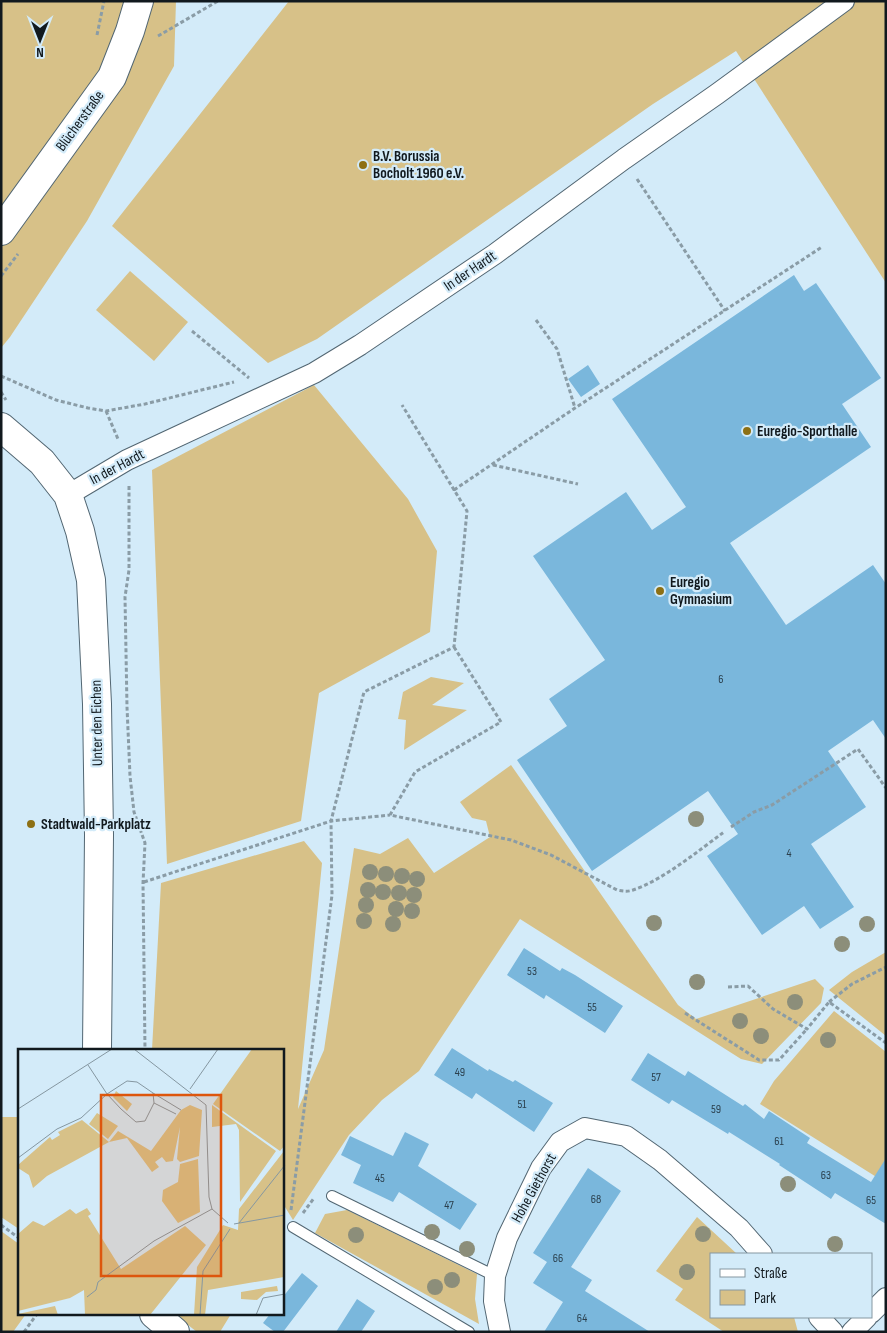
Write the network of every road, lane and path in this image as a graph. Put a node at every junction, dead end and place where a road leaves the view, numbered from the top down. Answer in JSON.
{"nodes":[{"id":1,"x":138,"y":1,"type":"edge"},
{"id":2,"x":218,"y":1,"type":"edge"},
{"id":3,"x":844,"y":1,"type":"edge"},
{"id":4,"x":150,"y":40,"type":"dead end"},
{"id":5,"x":624,"y":159,"type":"junction"},
{"id":6,"x":1,"y":231,"type":"edge"},
{"id":7,"x":822,"y":247,"type":"dead end"},
{"id":8,"x":725,"y":311,"type":"junction"},
{"id":9,"x":536,"y":320,"type":"dead end"},
{"id":10,"x":192,"y":330,"type":"dead end"},
{"id":11,"x":1,"y":376,"type":"edge"},
{"id":12,"x":258,"y":376,"type":"dead end"},
{"id":13,"x":250,"y":379,"type":"junction"},
{"id":14,"x":402,"y":405,"type":"dead end"},
{"id":15,"x":575,"y":408,"type":"junction"},
{"id":16,"x":106,"y":411,"type":"junction"},
{"id":17,"x":1,"y":427,"type":"edge"},
{"id":18,"x":127,"y":460,"type":"junction"},
{"id":19,"x":493,"y":465,"type":"junction"},
{"id":20,"x":578,"y":484,"type":"dead end"},
{"id":21,"x":454,"y":490,"type":"junction"},
{"id":22,"x":68,"y":495,"type":"junction"},
{"id":23,"x":454,"y":647,"type":"junction"},
{"id":24,"x":886,"y":788,"type":"edge"},
{"id":25,"x":390,"y":815,"type":"junction"},
{"id":26,"x":331,"y":821,"type":"junction"},
{"id":27,"x":731,"y":827,"type":"dead end"},
{"id":28,"x":724,"y":832,"type":"dead end"},
{"id":29,"x":143,"y":882,"type":"junction"},
{"id":30,"x":886,"y":967,"type":"edge"},
{"id":31,"x":728,"y":987,"type":"dead end"},
{"id":32,"x":829,"y":1002,"type":"junction"},
{"id":33,"x":685,"y":1013,"type":"dead end"},
{"id":34,"x":807,"y":1029,"type":"junction"},
{"id":35,"x":886,"y":1043,"type":"edge"},
{"id":36,"x":97,"y":1049,"type":"edge"},
{"id":37,"x":144,"y":1049,"type":"edge"},
{"id":38,"x":332,"y":1196,"type":"joint"},
{"id":39,"x":1,"y":1225,"type":"edge"},
{"id":40,"x":294,"y":1225,"type":"junction"},
{"id":41,"x":18,"y":1237,"type":"edge"},
{"id":42,"x":761,"y":1253,"type":"edge"},
{"id":43,"x":495,"y":1276,"type":"junction"},
{"id":44,"x":886,"y":1298,"type":"edge"},
{"id":45,"x":872,"y":1312,"type":"edge"},
{"id":46,"x":36,"y":1316,"type":"edge"},
{"id":47,"x":156,"y":1316,"type":"edge"},
{"id":48,"x":820,"y":1318,"type":"edge"},
{"id":49,"x":866,"y":1318,"type":"edge"},
{"id":50,"x":24,"y":1332,"type":"edge"},
{"id":51,"x":175,"y":1332,"type":"edge"},
{"id":52,"x":470,"y":1332,"type":"edge"},
{"id":53,"x":500,"y":1332,"type":"edge"},
{"id":54,"x":833,"y":1332,"type":"edge"},
{"id":55,"x":852,"y":1332,"type":"edge"}],
"edges":[{"from":1,"to":6,"type":"street","name":"Blücherstraße"},
{"from":2,"to":4,"type":"path"},
{"from":3,"to":5,"type":"street","name":"In der Hardt"},
{"from":5,"to":8,"type":"path"},
{"from":5,"to":18,"type":"street","name":"In der Hardt"},
{"from":7,"to":8,"type":"path"},
{"from":8,"to":15,"type":"path"},
{"from":9,"to":15,"type":"path"},
{"from":10,"to":13,"type":"path"},
{"from":11,"to":16,"type":"path"},
{"from":12,"to":13,"type":"path"},
{"from":13,"to":16,"type":"path"},
{"from":14,"to":21,"type":"path"},
{"from":15,"to":19,"type":"path"},
{"from":16,"to":18,"type":"path"},
{"from":17,"to":22,"type":"street","name":"Unter den Eichen"},
{"from":18,"to":22,"type":"street","name":"In der Hardt"},
{"from":18,"to":29,"type":"path"},
{"from":19,"to":20,"type":"path"},
{"from":19,"to":21,"type":"path"},
{"from":21,"to":23,"type":"path"},
{"from":22,"to":36,"type":"street","name":"Unter den Eichen"},
{"from":23,"to":25,"type":"path"},
{"from":23,"to":26,"type":"path"},
{"from":24,"to":27,"type":"path"},
{"from":25,"to":26,"type":"path"},
{"from":25,"to":28,"type":"path"},
{"from":26,"to":29,"type":"path"},
{"from":26,"to":40,"type":"path"},
{"from":29,"to":37,"type":"path"},
{"from":30,"to":32,"type":"path"},
{"from":31,"to":34,"type":"path"},
{"from":32,"to":34,"type":"path"},
{"from":32,"to":35,"type":"path"},
{"from":33,"to":34,"type":"path"},
{"from":38,"to":40,"type":"path"},
{"from":38,"to":43,"type":"lane"},
{"from":39,"to":41,"type":"path"},
{"from":40,"to":52,"type":"lane"},
{"from":42,"to":43,"type":"street","name":"Hohe Giethorst"},
{"from":43,"to":53,"type":"street","name":"Hohe Giethorst"},
{"from":44,"to":45,"type":"street"},
{"from":46,"to":50,"type":"path"},
{"from":47,"to":51,"type":"street"},
{"from":48,"to":54,"type":"street"},
{"from":49,"to":55,"type":"street"}]}
